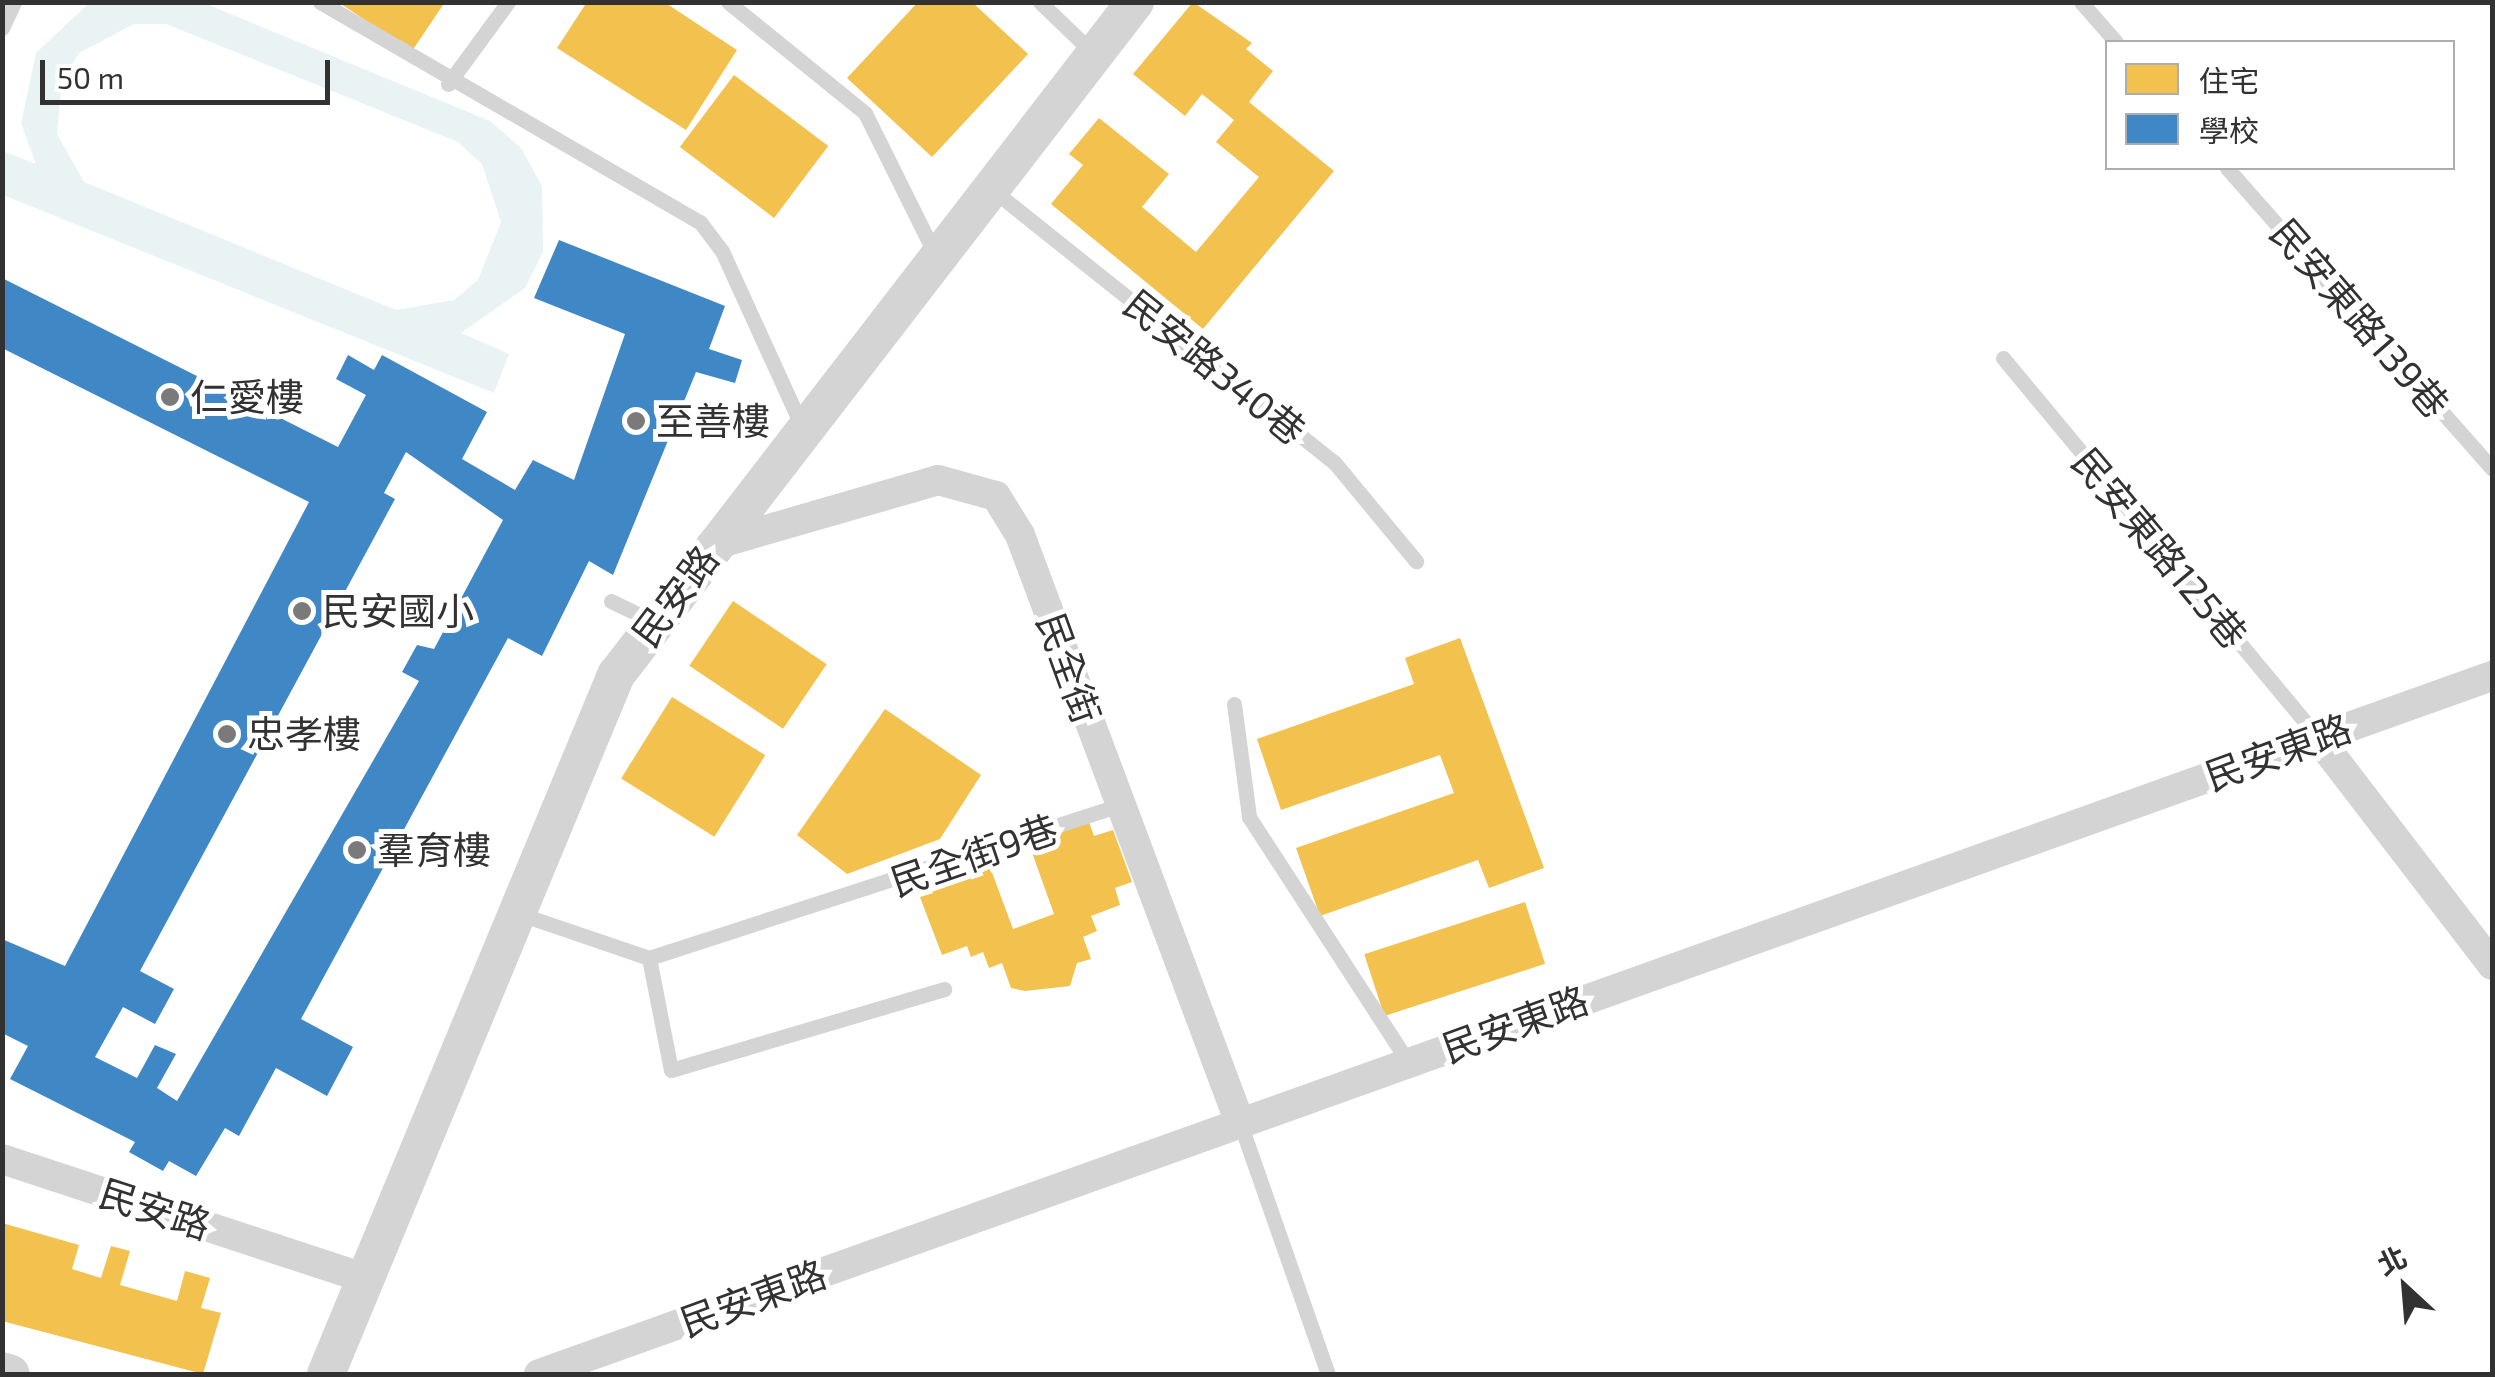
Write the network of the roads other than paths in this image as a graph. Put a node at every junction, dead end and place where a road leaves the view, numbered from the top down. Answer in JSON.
{"nodes":[{"id":1,"x":14,"y":2,"type":"edge"},
{"id":2,"x":320,"y":2,"type":"edge"},
{"id":3,"x":508,"y":2,"type":"edge"},
{"id":4,"x":728,"y":2,"type":"edge"},
{"id":5,"x":1040,"y":2,"type":"edge"},
{"id":6,"x":1136,"y":2,"type":"edge"},
{"id":7,"x":2081,"y":2,"type":"edge"},
{"id":8,"x":2,"y":28,"type":"edge"},
{"id":9,"x":2114,"y":40,"type":"edge"},
{"id":10,"x":1096,"y":55,"type":"junction"},
{"id":11,"x":448,"y":84,"type":"junction"},
{"id":12,"x":2229,"y":170,"type":"edge"},
{"id":13,"x":994,"y":191,"type":"junction"},
{"id":14,"x":939,"y":263,"type":"junction"},
{"id":15,"x":2002,"y":358,"type":"dead end"},
{"id":16,"x":806,"y":437,"type":"junction"},
{"id":17,"x":2492,"y":468,"type":"edge"},
{"id":18,"x":710,"y":546,"type":"junction"},
{"id":19,"x":1416,"y":562,"type":"dead end"},
{"id":20,"x":611,"y":601,"type":"dead end"},
{"id":21,"x":654,"y":622,"type":"junction"},
{"id":22,"x":2492,"y":676,"type":"edge"},
{"id":23,"x":1234,"y":704,"type":"dead end"},
{"id":24,"x":2318,"y":738,"type":"junction"},
{"id":25,"x":1119,"y":805,"type":"junction"},
{"id":26,"x":516,"y":912,"type":"junction"},
{"id":27,"x":649,"y":958,"type":"junction"},
{"id":28,"x":2492,"y":964,"type":"edge"},
{"id":29,"x":944,"y":990,"type":"dead end"},
{"id":30,"x":1408,"y":1062,"type":"junction"},
{"id":31,"x":1240,"y":1123,"type":"junction"},
{"id":32,"x":2,"y":1159,"type":"edge"},
{"id":33,"x":365,"y":1278,"type":"junction"},
{"id":34,"x":2,"y":1371,"type":"edge"},
{"id":35,"x":11,"y":1374,"type":"edge"},
{"id":36,"x":326,"y":1374,"type":"edge"},
{"id":37,"x":539,"y":1374,"type":"edge"},
{"id":38,"x":1328,"y":1374,"type":"edge"}],
"edges":[{"from":1,"to":8,"type":"lane"},
{"from":2,"to":11,"type":"lane"},
{"from":3,"to":11,"type":"lane"},
{"from":4,"to":14,"type":"lane"},
{"from":5,"to":10,"type":"lane"},
{"from":6,"to":10,"type":"street","name":"民安路"},
{"from":7,"to":9,"type":"lane"},
{"from":10,"to":13,"type":"street","name":"民安路"},
{"from":11,"to":16,"type":"lane"},
{"from":12,"to":17,"type":"lane","name":"民安東路139巷"},
{"from":13,"to":14,"type":"street","name":"民安路"},
{"from":13,"to":19,"type":"lane","name":"民安路340巷"},
{"from":14,"to":16,"type":"street","name":"民安路"},
{"from":15,"to":24,"type":"lane","name":"民安東路125巷"},
{"from":16,"to":18,"type":"street","name":"民安路"},
{"from":18,"to":21,"type":"street","name":"民安路"},
{"from":18,"to":25,"type":"street","name":"民全街"},
{"from":20,"to":21,"type":"lane"},
{"from":21,"to":26,"type":"street","name":"民安路"},
{"from":22,"to":24,"type":"street","name":"民安東路"},
{"from":23,"to":30,"type":"lane"},
{"from":24,"to":28,"type":"street"},
{"from":24,"to":30,"type":"street","name":"民安東路"},
{"from":25,"to":27,"type":"lane","name":"民全街9巷"},
{"from":25,"to":31,"type":"street","name":"民全街"},
{"from":26,"to":27,"type":"lane"},
{"from":26,"to":33,"type":"street","name":"民安路"},
{"from":27,"to":29,"type":"lane"},
{"from":30,"to":31,"type":"street","name":"民安東路"},
{"from":31,"to":37,"type":"street","name":"民安東路"},
{"from":31,"to":38,"type":"lane"},
{"from":32,"to":33,"type":"street","name":"民安路"},
{"from":33,"to":36,"type":"street","name":"民安路"},
{"from":34,"to":35,"type":"street"}]}
